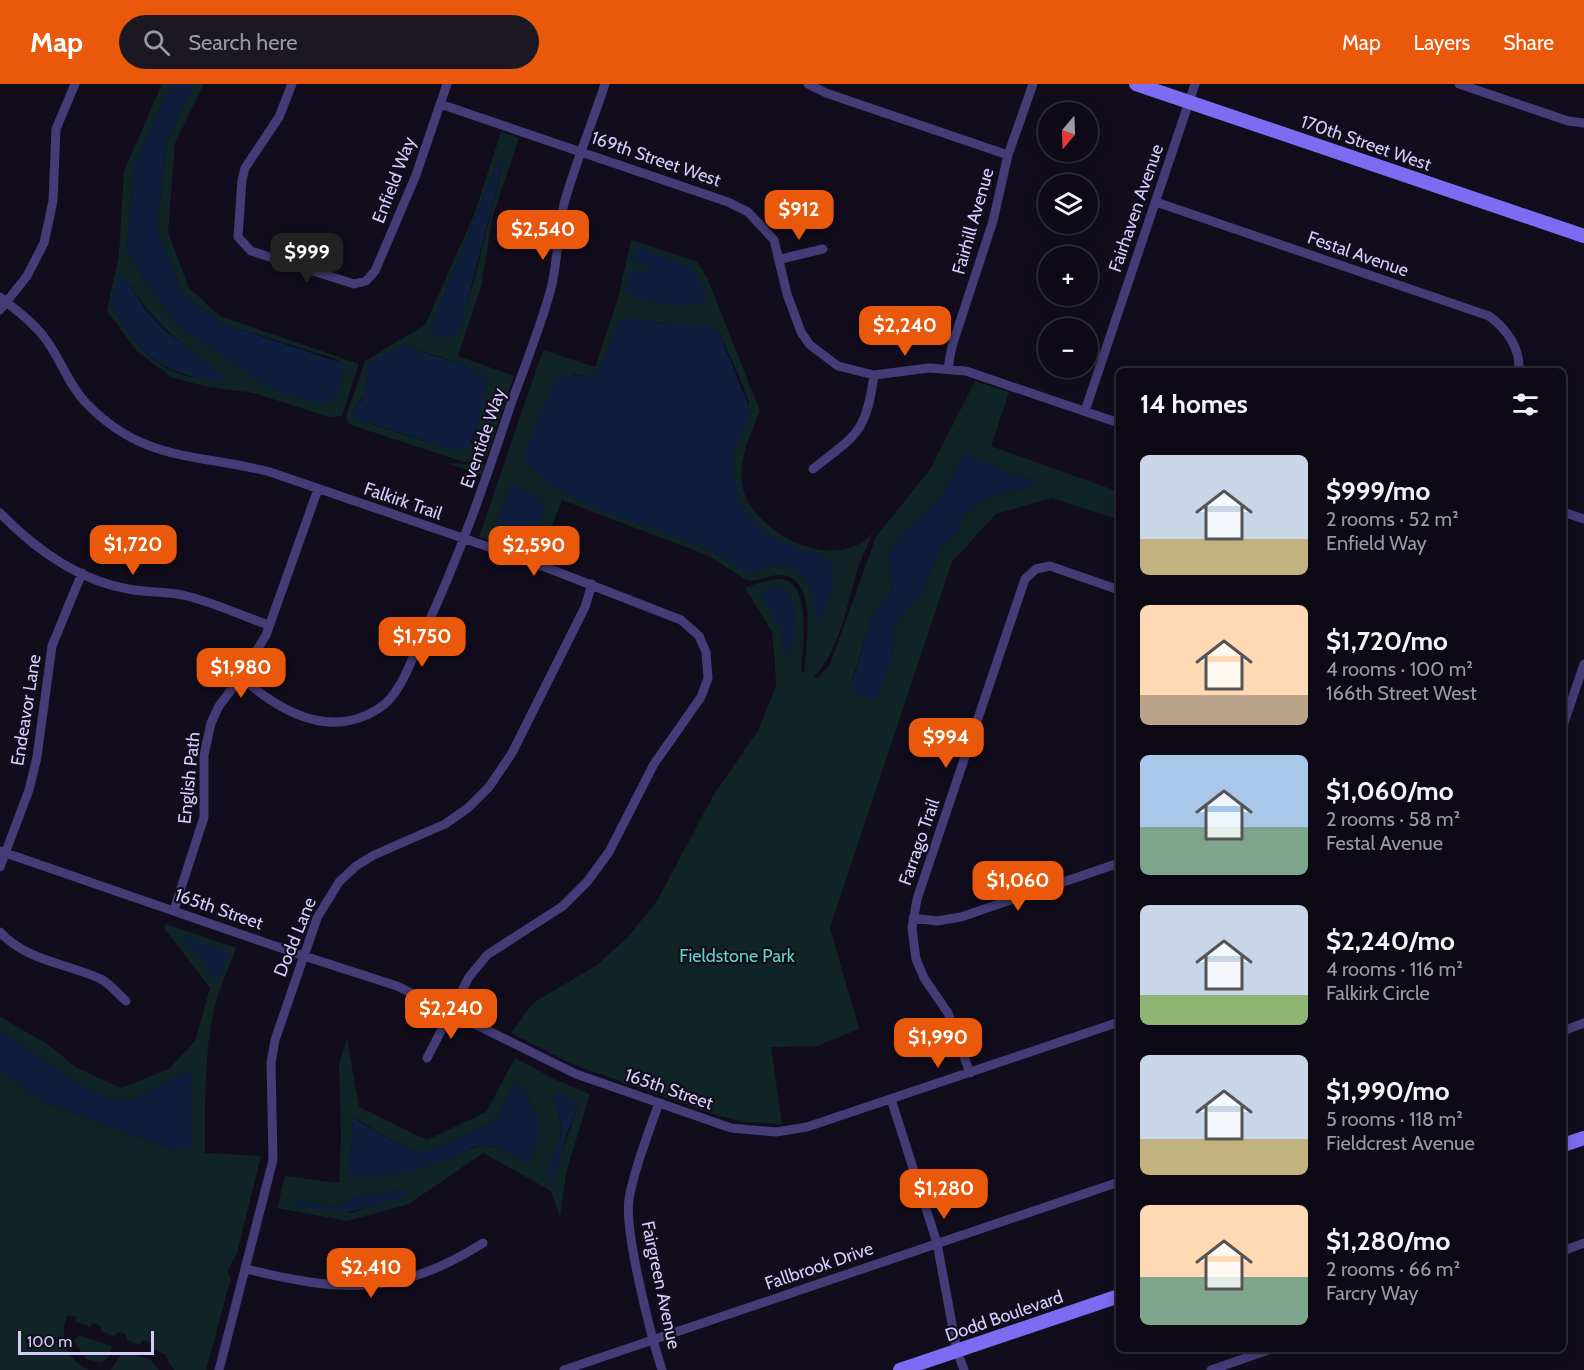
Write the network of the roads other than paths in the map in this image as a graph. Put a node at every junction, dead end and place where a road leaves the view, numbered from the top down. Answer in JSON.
{"nodes":[{"id":1,"x":75,"y":84,"type":"edge"},
{"id":2,"x":292,"y":84,"type":"edge"},
{"id":3,"x":447,"y":84,"type":"edge"},
{"id":4,"x":605,"y":84,"type":"edge"},
{"id":5,"x":808,"y":84,"type":"edge"},
{"id":6,"x":1033,"y":84,"type":"edge"},
{"id":7,"x":1136,"y":84,"type":"edge"},
{"id":8,"x":1195,"y":84,"type":"edge"},
{"id":9,"x":1461,"y":84,"type":"edge"},
{"id":10,"x":1189,"y":102,"type":"junction"},
{"id":11,"x":440,"y":104,"type":"junction"},
{"id":12,"x":1584,"y":123,"type":"edge"},
{"id":13,"x":583,"y":151,"type":"junction"},
{"id":14,"x":1008,"y":155,"type":"junction"},
{"id":15,"x":1155,"y":202,"type":"junction"},
{"id":16,"x":1584,"y":236,"type":"edge"},
{"id":17,"x":823,"y":249,"type":"dead end"},
{"id":18,"x":781,"y":259,"type":"junction"},
{"id":19,"x":3,"y":299,"type":"edge"},
{"id":20,"x":0,"y":310,"type":"edge"},
{"id":21,"x":948,"y":368,"type":"junction"},
{"id":22,"x":1519,"y":368,"type":"edge"},
{"id":23,"x":874,"y":375,"type":"junction"},
{"id":24,"x":1085,"y":411,"type":"junction"},
{"id":25,"x":1116,"y":422,"type":"edge"},
{"id":26,"x":813,"y":469,"type":"dead end"},
{"id":27,"x":318,"y":489,"type":"junction"},
{"id":28,"x":0,"y":513,"type":"edge"},
{"id":29,"x":1566,"y":513,"type":"edge"},
{"id":30,"x":1584,"y":519,"type":"edge"},
{"id":31,"x":465,"y":539,"type":"junction"},
{"id":32,"x":82,"y":573,"type":"junction"},
{"id":33,"x":592,"y":585,"type":"junction"},
{"id":34,"x":1116,"y":589,"type":"edge"},
{"id":35,"x":269,"y":625,"type":"junction"},
{"id":36,"x":1584,"y":664,"type":"edge"},
{"id":37,"x":240,"y":677,"type":"junction"},
{"id":38,"x":1566,"y":717,"type":"edge"},
{"id":39,"x":3,"y":852,"type":"edge"},
{"id":40,"x":1116,"y":864,"type":"edge"},
{"id":41,"x":0,"y":867,"type":"edge"},
{"id":42,"x":174,"y":910,"type":"junction"},
{"id":43,"x":913,"y":918,"type":"junction"},
{"id":44,"x":0,"y":932,"type":"edge"},
{"id":45,"x":304,"y":956,"type":"junction"},
{"id":46,"x":126,"y":1001,"type":"dead end"},
{"id":47,"x":451,"y":1010,"type":"junction"},
{"id":48,"x":1116,"y":1023,"type":"edge"},
{"id":49,"x":1584,"y":1023,"type":"edge"},
{"id":50,"x":1566,"y":1030,"type":"edge"},
{"id":51,"x":427,"y":1058,"type":"dead end"},
{"id":52,"x":970,"y":1073,"type":"junction"},
{"id":53,"x":891,"y":1099,"type":"junction"},
{"id":54,"x":659,"y":1103,"type":"junction"},
{"id":55,"x":1584,"y":1138,"type":"edge"},
{"id":56,"x":1566,"y":1144,"type":"edge"},
{"id":57,"x":1116,"y":1183,"type":"edge"},
{"id":58,"x":483,"y":1243,"type":"dead end"},
{"id":59,"x":937,"y":1243,"type":"junction"},
{"id":60,"x":1584,"y":1243,"type":"edge"},
{"id":61,"x":1566,"y":1250,"type":"edge"},
{"id":62,"x":246,"y":1269,"type":"junction"},
{"id":63,"x":1116,"y":1297,"type":"edge"},
{"id":64,"x":653,"y":1340,"type":"junction"},
{"id":65,"x":957,"y":1351,"type":"junction"},
{"id":66,"x":1263,"y":1352,"type":"edge"},
{"id":67,"x":219,"y":1370,"type":"edge"},
{"id":68,"x":564,"y":1370,"type":"edge"},
{"id":69,"x":662,"y":1370,"type":"edge"},
{"id":70,"x":900,"y":1370,"type":"edge"},
{"id":71,"x":964,"y":1370,"type":"edge"},
{"id":72,"x":1211,"y":1370,"type":"edge"}],
"edges":[{"from":1,"to":19,"type":"street"},
{"from":2,"to":11,"type":"street","name":"Enfield Way"},
{"from":3,"to":11,"type":"street","name":"Enfield Way"},
{"from":4,"to":13,"type":"street","name":"Eventide Way"},
{"from":5,"to":14,"type":"street"},
{"from":6,"to":14,"type":"street","name":"Fairhill Avenue"},
{"from":7,"to":10,"type":"street","name":"170th Street West"},
{"from":8,"to":10,"type":"street","name":"Fairhaven Avenue"},
{"from":9,"to":12,"type":"street"},
{"from":10,"to":15,"type":"street","name":"Fairhaven Avenue"},
{"from":10,"to":16,"type":"street","name":"170th Street West"},
{"from":11,"to":13,"type":"street","name":"169th Street West"},
{"from":13,"to":18,"type":"street","name":"169th Street West"},
{"from":13,"to":31,"type":"street","name":"Eventide Way"},
{"from":14,"to":21,"type":"street","name":"Fairhill Avenue"},
{"from":15,"to":22,"type":"street","name":"Festal Avenue"},
{"from":15,"to":24,"type":"street","name":"Fairhaven Avenue"},
{"from":17,"to":18,"type":"street"},
{"from":18,"to":23,"type":"street","name":"169th Street West"},
{"from":19,"to":20,"type":"street"},
{"from":19,"to":27,"type":"street","name":"Falkirk Trail"},
{"from":21,"to":23,"type":"street","name":"169th Street West"},
{"from":21,"to":24,"type":"street","name":"169th Street West"},
{"from":23,"to":26,"type":"street"},
{"from":24,"to":25,"type":"street","name":"169th Street West"},
{"from":27,"to":31,"type":"street","name":"Falkirk Trail"},
{"from":27,"to":35,"type":"street","name":"English Path"},
{"from":28,"to":32,"type":"street"},
{"from":29,"to":30,"type":"street"},
{"from":31,"to":33,"type":"street","name":"Falkirk Trail"},
{"from":31,"to":37,"type":"street","name":"Eventide Way"},
{"from":32,"to":35,"type":"street"},
{"from":32,"to":39,"type":"street","name":"Endeavor Lane"},
{"from":33,"to":45,"type":"street","name":"Dodd Lane"},
{"from":33,"to":47,"type":"street","name":"Falkirk Trail"},
{"from":34,"to":43,"type":"street","name":"Farrago Trail"},
{"from":35,"to":37,"type":"street","name":"English Path"},
{"from":36,"to":38,"type":"street"},
{"from":37,"to":42,"type":"street","name":"English Path"},
{"from":39,"to":41,"type":"street","name":"Endeavor Lane"},
{"from":39,"to":42,"type":"street","name":"165th Street"},
{"from":40,"to":43,"type":"street"},
{"from":42,"to":45,"type":"street","name":"165th Street"},
{"from":43,"to":52,"type":"street","name":"Farrago Trail"},
{"from":44,"to":46,"type":"street"},
{"from":45,"to":47,"type":"street","name":"165th Street"},
{"from":45,"to":62,"type":"street","name":"Dodd Lane"},
{"from":47,"to":51,"type":"street","name":"Falkirk Trail"},
{"from":47,"to":54,"type":"street","name":"165th Street"},
{"from":48,"to":52,"type":"street","name":"165th Street"},
{"from":49,"to":50,"type":"street"},
{"from":52,"to":53,"type":"street","name":"165th Street"},
{"from":53,"to":54,"type":"street","name":"165th Street"},
{"from":53,"to":59,"type":"street"},
{"from":54,"to":64,"type":"street","name":"Fairgreen Avenue"},
{"from":55,"to":56,"type":"street"},
{"from":57,"to":59,"type":"street","name":"Fallbrook Drive"},
{"from":58,"to":62,"type":"street"},
{"from":59,"to":64,"type":"street","name":"Fallbrook Drive"},
{"from":59,"to":65,"type":"street"},
{"from":60,"to":61,"type":"street"},
{"from":62,"to":67,"type":"street","name":"Dodd Lane"},
{"from":63,"to":65,"type":"street","name":"Dodd Boulevard"},
{"from":64,"to":68,"type":"street","name":"Fallbrook Drive"},
{"from":64,"to":69,"type":"street","name":"Fairgreen Avenue"},
{"from":65,"to":70,"type":"street","name":"Dodd Boulevard"},
{"from":65,"to":71,"type":"street"},
{"from":66,"to":72,"type":"street"}]}
